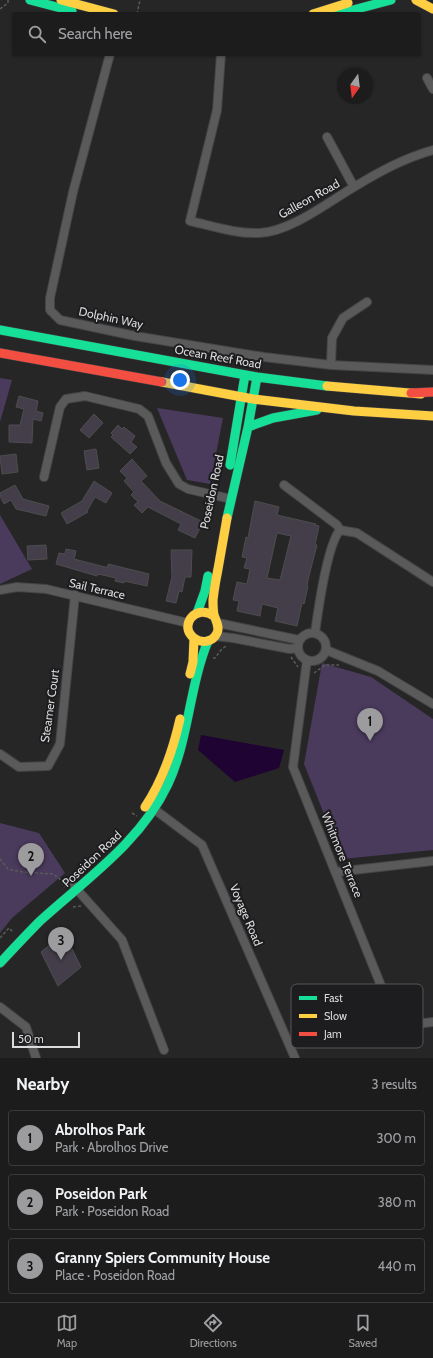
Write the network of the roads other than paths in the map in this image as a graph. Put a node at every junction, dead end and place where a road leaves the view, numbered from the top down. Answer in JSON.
{"nodes":[{"id":1,"x":30,"y":0,"type":"edge"},
{"id":2,"x":60,"y":0,"type":"edge"},
{"id":3,"x":359,"y":0,"type":"edge"},
{"id":4,"x":391,"y":0,"type":"edge"},
{"id":5,"x":416,"y":0,"type":"edge"},
{"id":6,"x":336,"y":9,"type":"edge"},
{"id":7,"x":433,"y":9,"type":"edge"},
{"id":8,"x":75,"y":12,"type":"edge"},
{"id":9,"x":106,"y":12,"type":"edge"},
{"id":10,"x":322,"y":12,"type":"edge"},
{"id":11,"x":109,"y":56,"type":"edge"},
{"id":12,"x":221,"y":56,"type":"edge"},
{"id":13,"x":427,"y":78,"type":"dead end"},
{"id":14,"x":433,"y":89,"type":"edge"},
{"id":15,"x":327,"y":137,"type":"dead end"},
{"id":16,"x":433,"y":150,"type":"edge"},
{"id":17,"x":354,"y":187,"type":"junction"},
{"id":18,"x":367,"y":302,"type":"dead end"},
{"id":19,"x":0,"y":330,"type":"edge"},
{"id":20,"x":0,"y":353,"type":"edge"},
{"id":21,"x":332,"y":365,"type":"junction"},
{"id":22,"x":433,"y":370,"type":"edge"},
{"id":23,"x":245,"y":374,"type":"junction"},
{"id":24,"x":257,"y":376,"type":"junction"},
{"id":25,"x":433,"y":393,"type":"edge"},
{"id":26,"x":241,"y":396,"type":"junction"},
{"id":27,"x":253,"y":399,"type":"junction"},
{"id":28,"x":326,"y":408,"type":"junction"},
{"id":29,"x":433,"y":416,"type":"edge"},
{"id":30,"x":248,"y":427,"type":"junction"},
{"id":31,"x":44,"y":477,"type":"dead end"},
{"id":32,"x":284,"y":484,"type":"dead end"},
{"id":33,"x":227,"y":498,"type":"junction"},
{"id":34,"x":340,"y":530,"type":"junction"},
{"id":35,"x":433,"y":582,"type":"edge"},
{"id":36,"x":0,"y":590,"type":"edge"},
{"id":37,"x":75,"y":595,"type":"junction"},
{"id":38,"x":196,"y":612,"type":"junction"},
{"id":39,"x":216,"y":619,"type":"junction"},
{"id":40,"x":188,"y":623,"type":"junction"},
{"id":41,"x":315,"y":633,"type":"junction"},
{"id":42,"x":194,"y":638,"type":"junction"},
{"id":43,"x":211,"y":639,"type":"junction"},
{"id":44,"x":299,"y":644,"type":"junction"},
{"id":45,"x":326,"y":650,"type":"junction"},
{"id":46,"x":307,"y":660,"type":"junction"},
{"id":47,"x":433,"y":704,"type":"edge"},
{"id":48,"x":0,"y":754,"type":"edge"},
{"id":49,"x":151,"y":807,"type":"junction"},
{"id":50,"x":433,"y":861,"type":"edge"},
{"id":51,"x":336,"y":872,"type":"junction"},
{"id":52,"x":72,"y":888,"type":"junction"},
{"id":53,"x":0,"y":951,"type":"edge"},
{"id":54,"x":0,"y":963,"type":"edge"},
{"id":55,"x":380,"y":984,"type":"edge"},
{"id":56,"x":0,"y":1006,"type":"edge"},
{"id":57,"x":433,"y":1022,"type":"edge"},
{"id":58,"x":423,"y":1023,"type":"edge"},
{"id":59,"x":164,"y":1050,"type":"dead end"},
{"id":60,"x":36,"y":1058,"type":"edge"},
{"id":61,"x":294,"y":1058,"type":"edge"}],
"edges":[{"from":1,"to":8,"type":"main road"},
{"from":2,"to":9,"type":"main road"},
{"from":3,"to":6,"type":"main road"},
{"from":4,"to":6,"type":"main road"},
{"from":5,"to":7,"type":"main road"},
{"from":6,"to":10,"type":"main road"},
{"from":11,"to":21,"type":"street","name":"Dolphin Way"},
{"from":12,"to":17,"type":"street","name":"Galleon Road"},
{"from":13,"to":14,"type":"street"},
{"from":15,"to":17,"type":"street"},
{"from":16,"to":17,"type":"street","name":"Galleon Road"},
{"from":18,"to":21,"type":"street"},
{"from":19,"to":23,"type":"main road","name":"Ocean Reef Road"},
{"from":20,"to":26,"type":"main road"},
{"from":21,"to":22,"type":"street","name":"Dolphin Way"},
{"from":23,"to":24,"type":"main road","name":"Ocean Reef Road"},
{"from":23,"to":26,"type":"main road","name":"Poseidon Road"},
{"from":24,"to":25,"type":"main road","name":"Ocean Reef Road"},
{"from":24,"to":27,"type":"main road","name":"Poseidon Road"},
{"from":26,"to":27,"type":"main road"},
{"from":26,"to":33,"type":"main road","name":"Poseidon Road"},
{"from":27,"to":28,"type":"main road"},
{"from":27,"to":30,"type":"main road","name":"Poseidon Road"},
{"from":28,"to":29,"type":"main road"},
{"from":28,"to":30,"type":"main road"},
{"from":30,"to":33,"type":"main road","name":"Poseidon Road"},
{"from":31,"to":33,"type":"street"},
{"from":32,"to":34,"type":"street"},
{"from":33,"to":38,"type":"main road","name":"Poseidon Road"},
{"from":33,"to":39,"type":"main road","name":"Poseidon Road"},
{"from":34,"to":35,"type":"street"},
{"from":34,"to":41,"type":"street"},
{"from":36,"to":37,"type":"street","name":"Sail Terrace"},
{"from":37,"to":40,"type":"street","name":"Sail Terrace"},
{"from":37,"to":48,"type":"street","name":"Steamer Court"},
{"from":38,"to":39,"type":"main road"},
{"from":38,"to":40,"type":"main road"},
{"from":39,"to":43,"type":"main road"},
{"from":39,"to":44,"type":"street"},
{"from":40,"to":42,"type":"main road"},
{"from":41,"to":44,"type":"street"},
{"from":41,"to":45,"type":"street"},
{"from":42,"to":43,"type":"main road"},
{"from":42,"to":49,"type":"main road","name":"Poseidon Road"},
{"from":43,"to":44,"type":"street"},
{"from":43,"to":49,"type":"main road","name":"Poseidon Road"},
{"from":44,"to":46,"type":"street"},
{"from":45,"to":46,"type":"street"},
{"from":45,"to":47,"type":"street"},
{"from":46,"to":51,"type":"street","name":"Whitmore Terrace"},
{"from":49,"to":52,"type":"main road","name":"Poseidon Road"},
{"from":49,"to":61,"type":"street","name":"Voyage Road"},
{"from":50,"to":51,"type":"street"},
{"from":51,"to":55,"type":"street","name":"Whitmore Terrace"},
{"from":52,"to":53,"type":"main road","name":"Poseidon Road"},
{"from":52,"to":54,"type":"main road","name":"Poseidon Road"},
{"from":52,"to":59,"type":"street"},
{"from":56,"to":60,"type":"street"},
{"from":57,"to":58,"type":"street","name":"Whitmore Terrace"}]}
